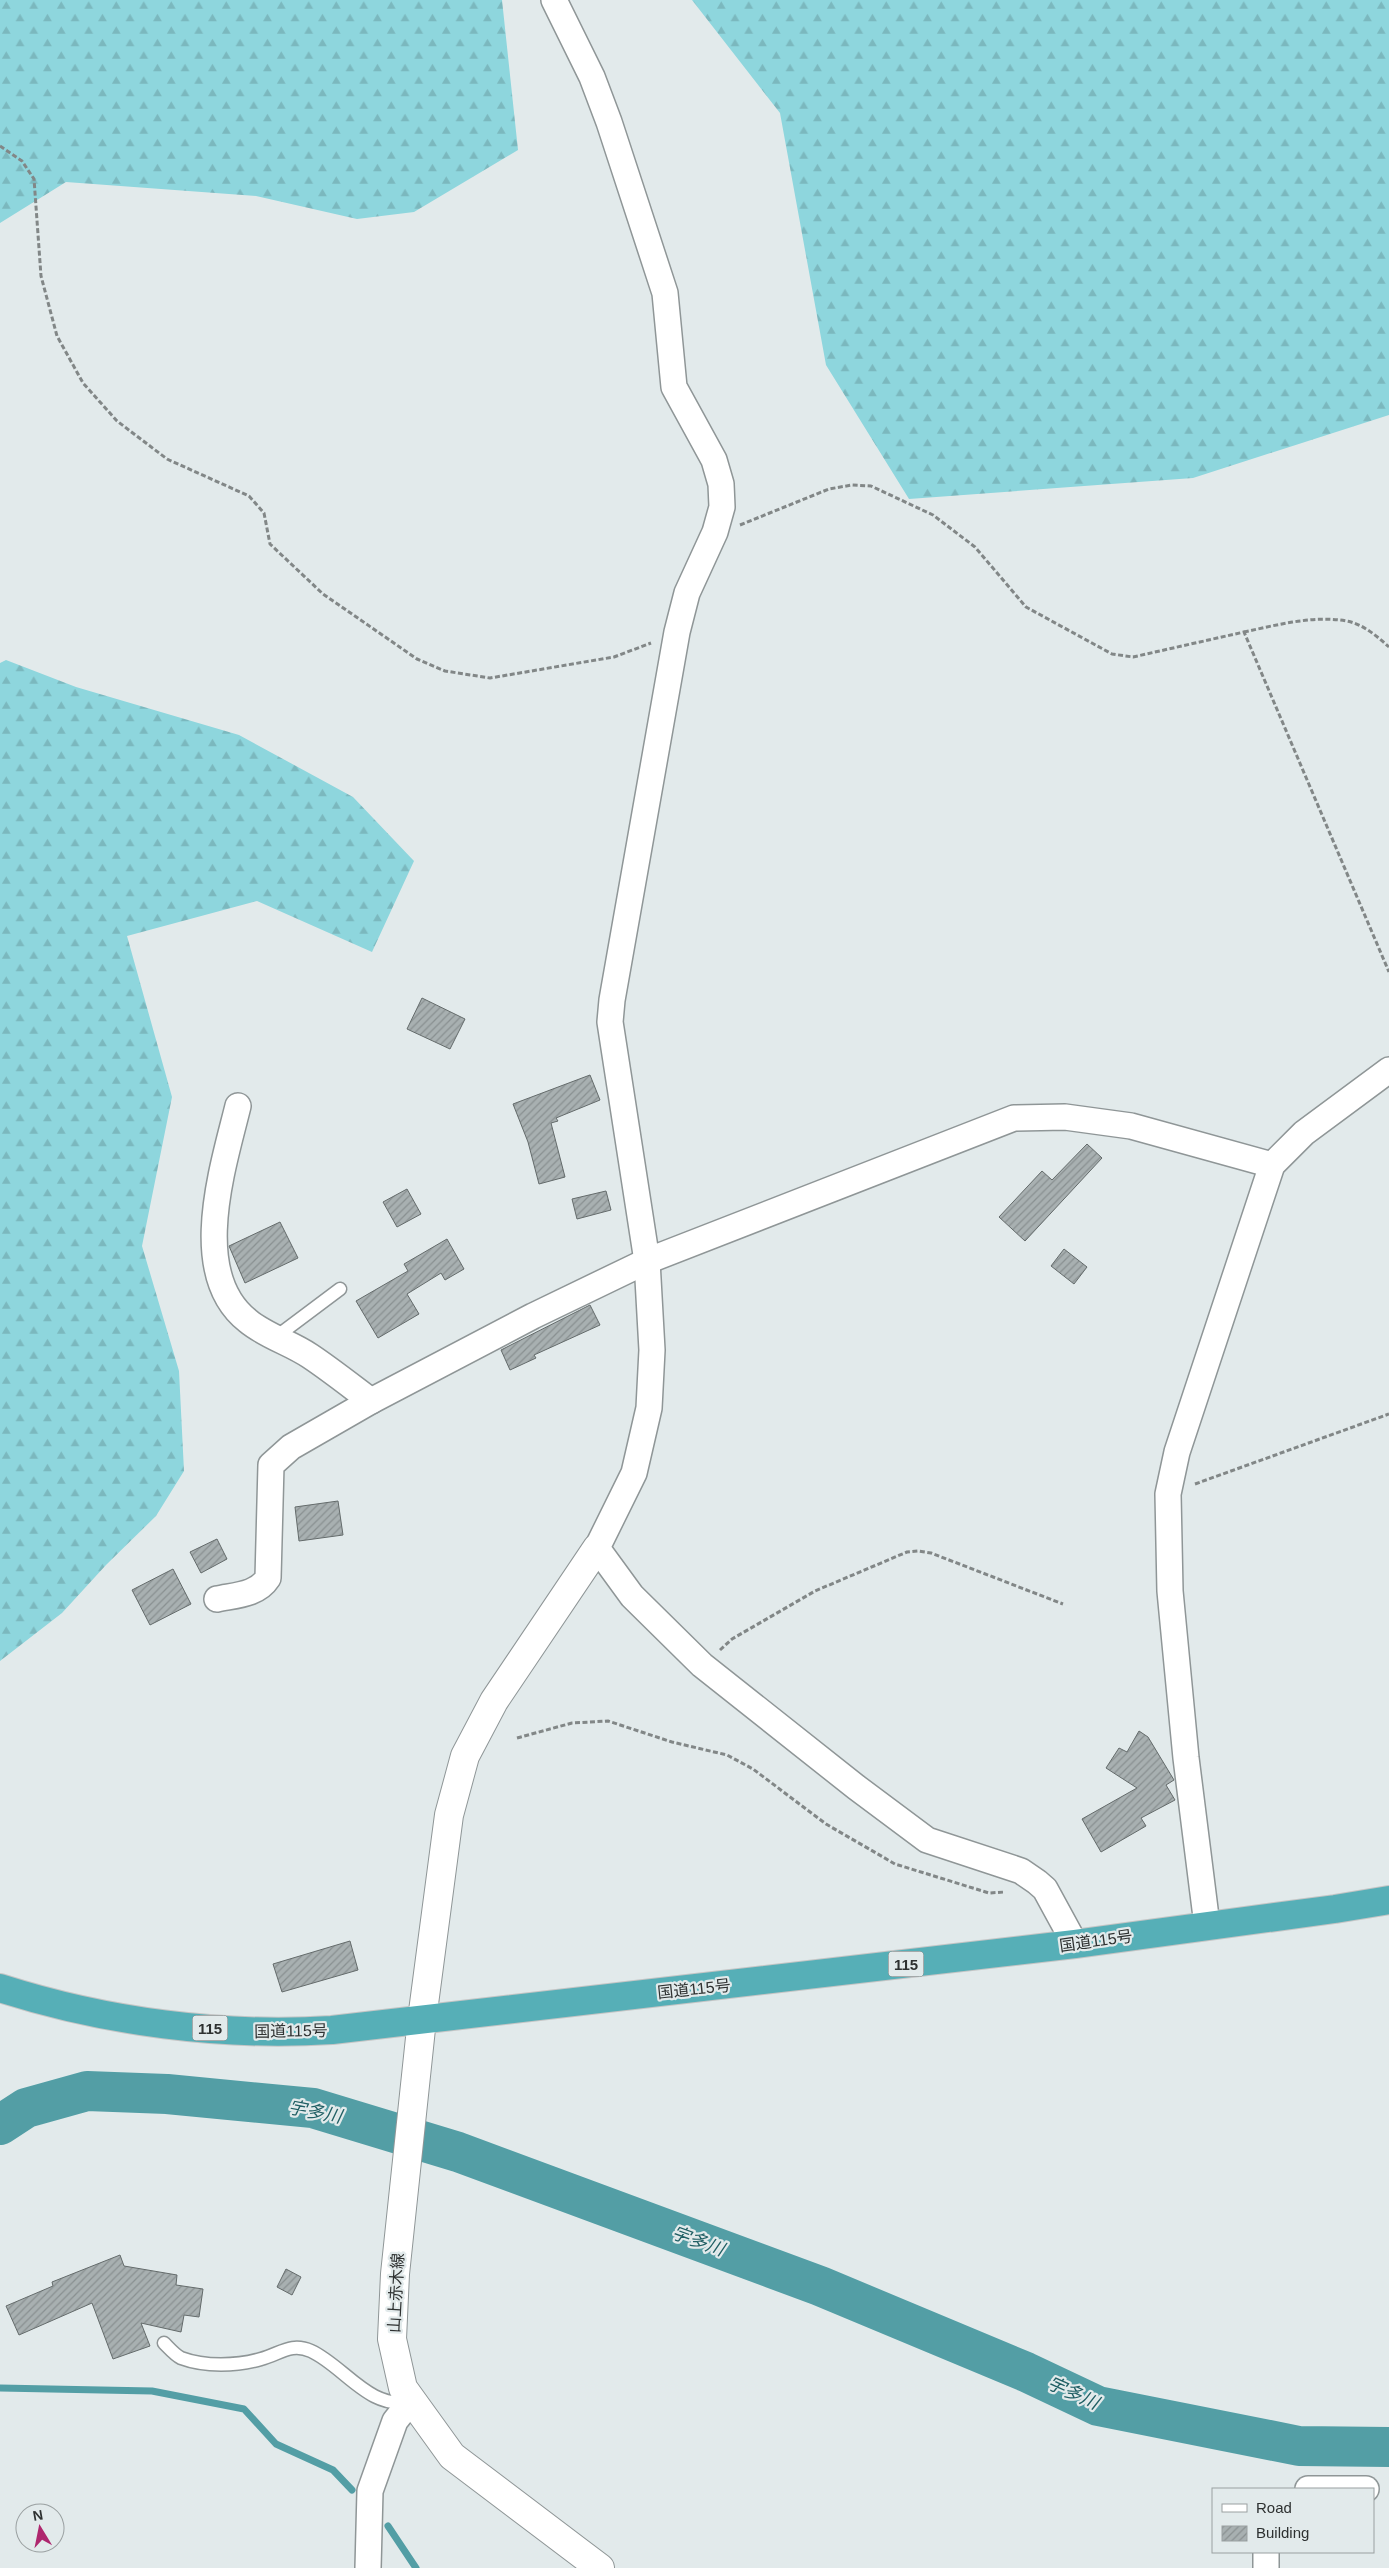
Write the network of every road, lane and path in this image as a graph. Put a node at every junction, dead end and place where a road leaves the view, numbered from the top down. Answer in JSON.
{"nodes":[{"id":1,"x":554,"y":0,"type":"edge"},
{"id":2,"x":0,"y":146,"type":"edge"},
{"id":3,"x":715,"y":532,"type":"junction"},
{"id":4,"x":677,"y":632,"type":"junction"},
{"id":5,"x":1244,"y":632,"type":"junction"},
{"id":6,"x":1389,"y":647,"type":"edge"},
{"id":7,"x":1389,"y":972,"type":"edge"},
{"id":8,"x":1389,"y":1070,"type":"edge"},
{"id":9,"x":238,"y":1106,"type":"dead end"},
{"id":10,"x":1272,"y":1165,"type":"junction"},
{"id":11,"x":646,"y":1261,"type":"junction"},
{"id":12,"x":340,"y":1289,"type":"dead end"},
{"id":13,"x":276,"y":1337,"type":"junction"},
{"id":14,"x":371,"y":1401,"type":"junction"},
{"id":15,"x":1389,"y":1414,"type":"edge"},
{"id":16,"x":1168,"y":1494,"type":"junction"},
{"id":17,"x":597,"y":1548,"type":"junction"},
{"id":18,"x":217,"y":1599,"type":"dead end"},
{"id":19,"x":1064,"y":1604,"type":"dead end"},
{"id":20,"x":702,"y":1665,"type":"junction"},
{"id":21,"x":517,"y":1738,"type":"dead end"},
{"id":22,"x":1037,"y":1882,"type":"junction"},
{"id":23,"x":1389,"y":1900,"type":"edge"},
{"id":24,"x":1207,"y":1925,"type":"junction"},
{"id":25,"x":1075,"y":1944,"type":"junction"},
{"id":26,"x":0,"y":1988,"type":"edge"},
{"id":27,"x":421,"y":2028,"type":"junction"},
{"id":28,"x":164,"y":2343,"type":"dead end"},
{"id":29,"x":412,"y":2401,"type":"junction"},
{"id":30,"x":1266,"y":2553,"type":"edge"},
{"id":31,"x":368,"y":2568,"type":"edge"},
{"id":32,"x":600,"y":2568,"type":"edge"},
{"id":33,"x":1266,"y":2568,"type":"edge"}],
"edges":[{"from":1,"to":3,"type":"street"},
{"from":2,"to":4,"type":"path"},
{"from":3,"to":4,"type":"street"},
{"from":3,"to":5,"type":"path"},
{"from":4,"to":11,"type":"street"},
{"from":5,"to":6,"type":"path"},
{"from":5,"to":7,"type":"path"},
{"from":8,"to":10,"type":"street"},
{"from":9,"to":13,"type":"street"},
{"from":10,"to":11,"type":"street"},
{"from":10,"to":16,"type":"street"},
{"from":11,"to":14,"type":"street"},
{"from":11,"to":17,"type":"street"},
{"from":12,"to":13,"type":"lane"},
{"from":13,"to":14,"type":"street"},
{"from":14,"to":18,"type":"street"},
{"from":15,"to":16,"type":"path"},
{"from":16,"to":24,"type":"street"},
{"from":17,"to":20,"type":"street"},
{"from":17,"to":27,"type":"main road","name":"山上赤木線"},
{"from":19,"to":20,"type":"path"},
{"from":20,"to":22,"type":"street"},
{"from":21,"to":22,"type":"path"},
{"from":22,"to":25,"type":"street"},
{"from":23,"to":24,"type":"highway","name":"国道115号","number":"115"},
{"from":24,"to":25,"type":"highway","name":"国道115号","number":"115"},
{"from":25,"to":27,"type":"highway","name":"国道115号","number":"115"},
{"from":26,"to":27,"type":"highway","name":"国道115号","number":"115"},
{"from":27,"to":29,"type":"main road","name":"山上赤木線"},
{"from":28,"to":29,"type":"lane"},
{"from":29,"to":31,"type":"street"},
{"from":29,"to":32,"type":"main road","name":"山上赤木線"},
{"from":30,"to":33,"type":"street"}]}
